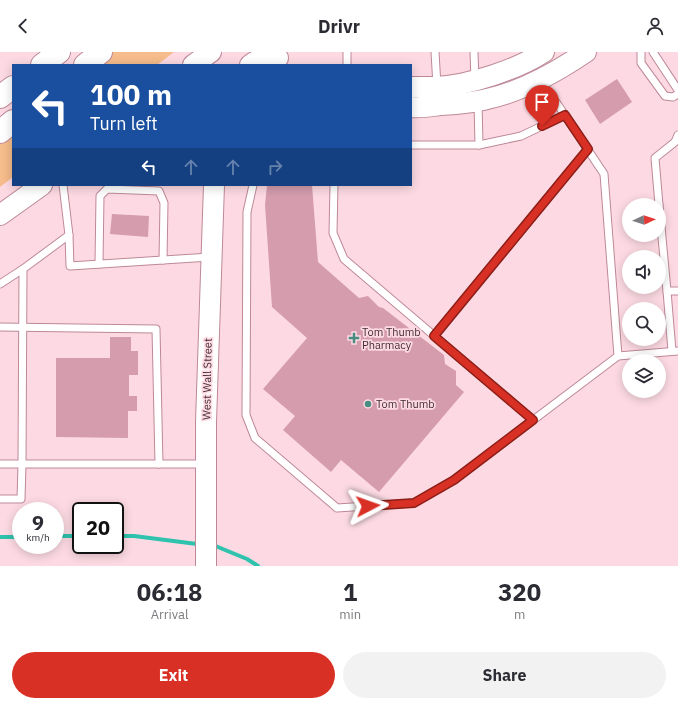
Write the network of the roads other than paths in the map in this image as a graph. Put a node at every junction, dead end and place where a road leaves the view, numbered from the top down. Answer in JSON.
{"nodes":[{"id":1,"x":59,"y":52,"type":"edge"},
{"id":2,"x":101,"y":52,"type":"edge"},
{"id":3,"x":210,"y":52,"type":"edge"},
{"id":4,"x":347,"y":52,"type":"edge"},
{"id":5,"x":436,"y":52,"type":"edge"},
{"id":6,"x":474,"y":52,"type":"edge"},
{"id":7,"x":586,"y":52,"type":"edge"},
{"id":8,"x":641,"y":52,"type":"edge"},
{"id":9,"x":653,"y":52,"type":"edge"},
{"id":10,"x":537,"y":56,"type":"edge"},
{"id":11,"x":281,"y":58,"type":"edge"},
{"id":12,"x":43,"y":64,"type":"edge"},
{"id":13,"x":85,"y":64,"type":"edge"},
{"id":14,"x":194,"y":64,"type":"edge"},
{"id":15,"x":251,"y":64,"type":"edge"},
{"id":16,"x":347,"y":64,"type":"edge"},
{"id":17,"x":539,"y":79,"type":"junction"},
{"id":18,"x":412,"y":87,"type":"edge"},
{"id":19,"x":12,"y":88,"type":"edge"},
{"id":20,"x":476,"y":90,"type":"junction"},
{"id":21,"x":678,"y":90,"type":"edge"},
{"id":22,"x":678,"y":94,"type":"edge"},
{"id":23,"x":437,"y":96,"type":"junction"},
{"id":24,"x":0,"y":97,"type":"edge"},
{"id":25,"x":412,"y":107,"type":"edge"},
{"id":26,"x":565,"y":115,"type":"junction"},
{"id":27,"x":12,"y":122,"type":"edge"},
{"id":28,"x":0,"y":132,"type":"edge"},
{"id":29,"x":678,"y":136,"type":"edge"},
{"id":30,"x":412,"y":145,"type":"edge"},
{"id":31,"x":479,"y":145,"type":"junction"},
{"id":32,"x":588,"y":149,"type":"junction"},
{"id":33,"x":41,"y":186,"type":"edge"},
{"id":34,"x":63,"y":186,"type":"edge"},
{"id":35,"x":253,"y":186,"type":"edge"},
{"id":36,"x":334,"y":186,"type":"edge"},
{"id":37,"x":214,"y":187,"type":"edge"},
{"id":38,"x":658,"y":198,"type":"edge"},
{"id":39,"x":0,"y":215,"type":"edge"},
{"id":40,"x":69,"y":235,"type":"junction"},
{"id":41,"x":662,"y":242,"type":"edge"},
{"id":42,"x":211,"y":257,"type":"junction"},
{"id":43,"x":163,"y":260,"type":"junction"},
{"id":44,"x":99,"y":264,"type":"junction"},
{"id":45,"x":23,"y":269,"type":"junction"},
{"id":46,"x":0,"y":284,"type":"edge"},
{"id":47,"x":667,"y":291,"type":"junction"},
{"id":48,"x":678,"y":291,"type":"edge"},
{"id":49,"x":23,"y":326,"type":"junction"},
{"id":50,"x":0,"y":327,"type":"edge"},
{"id":51,"x":434,"y":336,"type":"junction"},
{"id":52,"x":675,"y":351,"type":"edge"},
{"id":53,"x":618,"y":356,"type":"junction"},
{"id":54,"x":533,"y":420,"type":"junction"},
{"id":55,"x":0,"y":464,"type":"edge"},
{"id":56,"x":22,"y":464,"type":"junction"},
{"id":57,"x":159,"y":464,"type":"junction"},
{"id":58,"x":206,"y":464,"type":"junction"},
{"id":59,"x":0,"y":499,"type":"edge"},
{"id":60,"x":206,"y":566,"type":"edge"}],
"edges":[{"from":1,"to":12,"type":"highway"},
{"from":2,"to":13,"type":"highway"},
{"from":3,"to":14,"type":"main road"},
{"from":4,"to":16,"type":"lane"},
{"from":5,"to":23,"type":"lane"},
{"from":6,"to":20,"type":"lane"},
{"from":7,"to":17,"type":"main road"},
{"from":8,"to":22,"type":"lane"},
{"from":9,"to":21,"type":"lane"},
{"from":10,"to":17,"type":"main road"},
{"from":10,"to":20,"type":"main road"},
{"from":11,"to":15,"type":"main road"},
{"from":17,"to":20,"type":"main road"},
{"from":17,"to":26,"type":"lane"},
{"from":18,"to":23,"type":"main road"},
{"from":19,"to":24,"type":"highway"},
{"from":20,"to":23,"type":"main road"},
{"from":20,"to":31,"type":"lane"},
{"from":23,"to":25,"type":"main road"},
{"from":26,"to":31,"type":"lane"},
{"from":26,"to":32,"type":"lane"},
{"from":27,"to":28,"type":"highway"},
{"from":29,"to":38,"type":"lane"},
{"from":30,"to":31,"type":"lane"},
{"from":32,"to":51,"type":"lane"},
{"from":32,"to":53,"type":"lane"},
{"from":33,"to":39,"type":"main road"},
{"from":34,"to":40,"type":"lane"},
{"from":35,"to":54,"type":"lane"},
{"from":36,"to":51,"type":"lane"},
{"from":37,"to":42,"type":"main road","name":"West Wall Street"},
{"from":40,"to":44,"type":"lane"},
{"from":40,"to":45,"type":"lane"},
{"from":41,"to":47,"type":"lane"},
{"from":42,"to":43,"type":"lane"},
{"from":42,"to":58,"type":"main road","name":"West Wall Street"},
{"from":43,"to":44,"type":"lane"},
{"from":43,"to":44,"type":"lane"},
{"from":45,"to":46,"type":"lane"},
{"from":45,"to":49,"type":"lane"},
{"from":47,"to":48,"type":"lane"},
{"from":47,"to":52,"type":"lane"},
{"from":49,"to":50,"type":"lane"},
{"from":49,"to":56,"type":"lane"},
{"from":49,"to":57,"type":"lane"},
{"from":51,"to":54,"type":"lane"},
{"from":52,"to":53,"type":"lane"},
{"from":53,"to":54,"type":"lane"},
{"from":55,"to":56,"type":"lane"},
{"from":56,"to":57,"type":"lane"},
{"from":56,"to":59,"type":"lane"},
{"from":57,"to":58,"type":"lane"},
{"from":58,"to":60,"type":"main road","name":"West Wall Street"}]}
